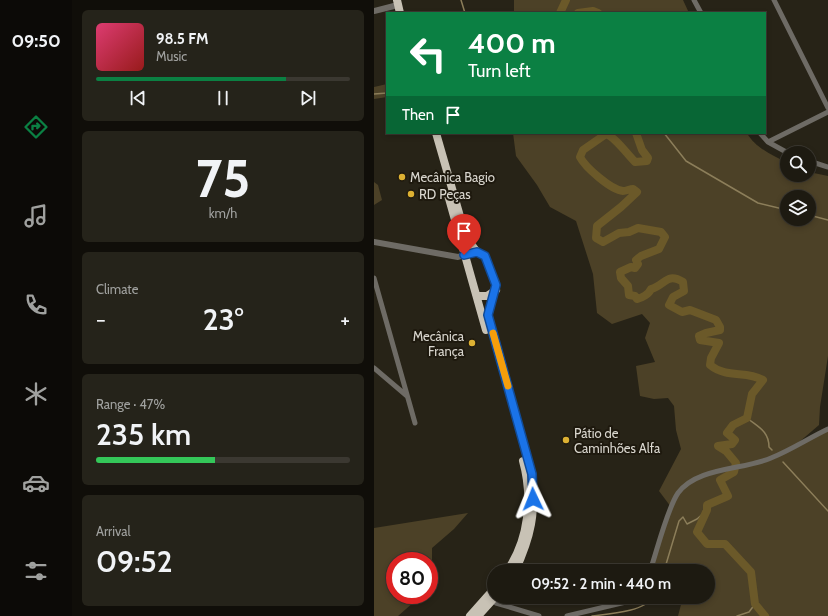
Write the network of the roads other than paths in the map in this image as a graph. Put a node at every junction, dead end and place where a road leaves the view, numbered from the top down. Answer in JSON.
{"nodes":[{"id":1,"x":694,"y":0,"type":"edge"},
{"id":2,"x":774,"y":0,"type":"edge"},
{"id":3,"x":395,"y":5,"type":"edge"},
{"id":4,"x":374,"y":11,"type":"edge"},
{"id":5,"x":700,"y":12,"type":"edge"},
{"id":6,"x":828,"y":108,"type":"edge"},
{"id":7,"x":828,"y":112,"type":"edge"},
{"id":8,"x":430,"y":134,"type":"edge"},
{"id":9,"x":436,"y":134,"type":"edge"},
{"id":10,"x":761,"y":134,"type":"edge"},
{"id":11,"x":768,"y":142,"type":"junction"},
{"id":12,"x":780,"y":149,"type":"edge"},
{"id":13,"x":816,"y":163,"type":"edge"},
{"id":14,"x":828,"y":167,"type":"edge"},
{"id":15,"x":374,"y":242,"type":"edge"},
{"id":16,"x":477,"y":252,"type":"junction"},
{"id":17,"x":464,"y":255,"type":"junction"},
{"id":18,"x":374,"y":282,"type":"edge"},
{"id":19,"x":496,"y":290,"type":"junction"},
{"id":20,"x":477,"y":296,"type":"junction"},
{"id":21,"x":374,"y":368,"type":"edge"},
{"id":22,"x":407,"y":396,"type":"junction"},
{"id":23,"x":415,"y":423,"type":"dead end"},
{"id":24,"x":828,"y":428,"type":"edge"},
{"id":25,"x":511,"y":564,"type":"edge"},
{"id":26,"x":517,"y":564,"type":"edge"},
{"id":27,"x":652,"y":564,"type":"edge"},
{"id":28,"x":487,"y":597,"type":"edge"},
{"id":29,"x":488,"y":604,"type":"edge"},
{"id":30,"x":499,"y":604,"type":"edge"},
{"id":31,"x":617,"y":604,"type":"edge"},
{"id":32,"x":470,"y":616,"type":"edge"},
{"id":33,"x":478,"y":616,"type":"edge"},
{"id":34,"x":539,"y":616,"type":"edge"},
{"id":35,"x":567,"y":616,"type":"edge"}],
"edges":[{"from":1,"to":5,"type":"street"},
{"from":2,"to":6,"type":"street"},
{"from":3,"to":4,"type":"street"},
{"from":7,"to":11,"type":"street"},
{"from":8,"to":17,"type":"highway"},
{"from":9,"to":16,"type":"highway"},
{"from":10,"to":11,"type":"street"},
{"from":11,"to":12,"type":"street"},
{"from":13,"to":14,"type":"street"},
{"from":15,"to":17,"type":"street"},
{"from":16,"to":17,"type":"highway"},
{"from":16,"to":19,"type":"highway"},
{"from":17,"to":20,"type":"highway"},
{"from":18,"to":22,"type":"street"},
{"from":19,"to":20,"type":"highway"},
{"from":19,"to":26,"type":"highway"},
{"from":20,"to":25,"type":"highway"},
{"from":21,"to":22,"type":"street"},
{"from":22,"to":23,"type":"street"},
{"from":24,"to":27,"type":"street"},
{"from":28,"to":32,"type":"highway"},
{"from":29,"to":33,"type":"highway"},
{"from":30,"to":34,"type":"street"},
{"from":31,"to":35,"type":"street"}]}
